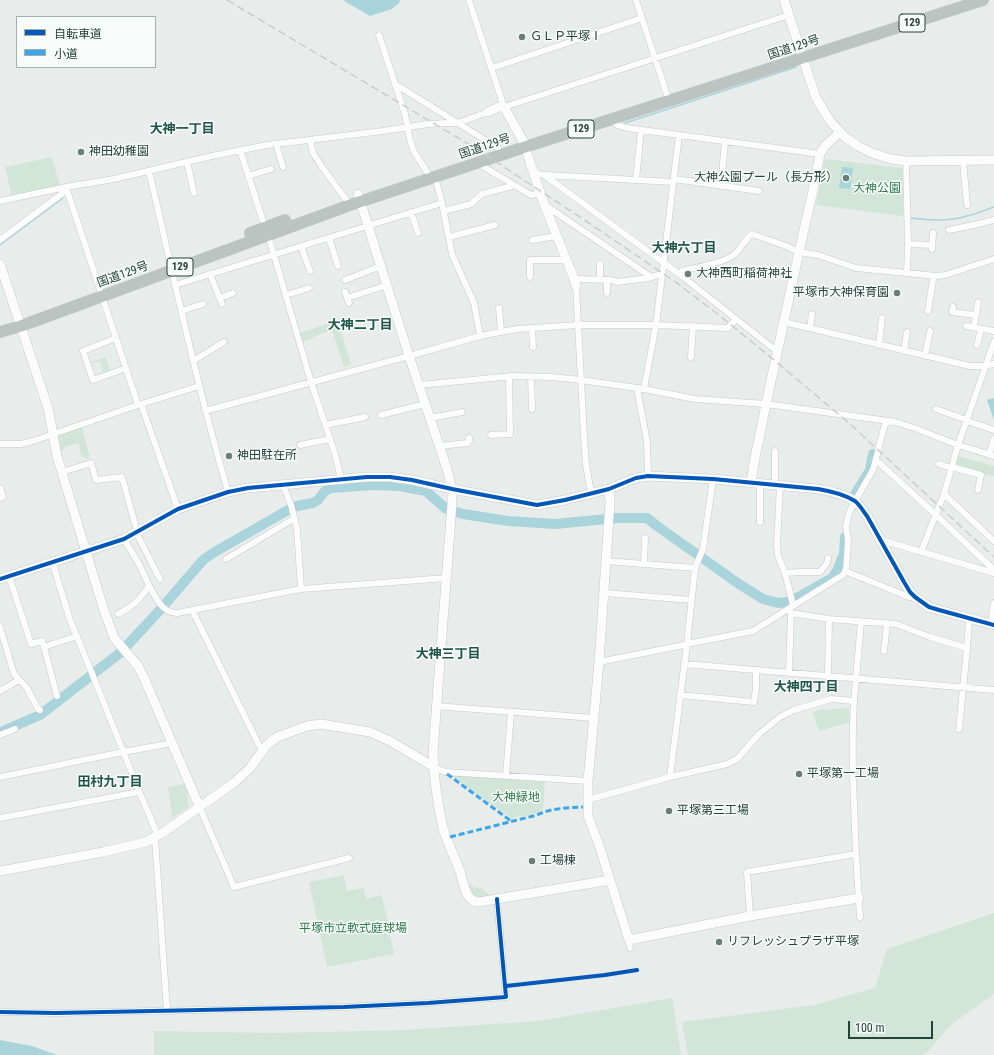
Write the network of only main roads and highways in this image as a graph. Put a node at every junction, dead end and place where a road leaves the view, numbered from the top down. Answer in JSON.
{"nodes":[{"id":1,"x":961,"y":0,"type":"edge"},
{"id":2,"x":983,"y":0,"type":"edge"},
{"id":3,"x":802,"y":55,"type":"junction"},
{"id":4,"x":524,"y":144,"type":"junction"},
{"id":5,"x":431,"y":174,"type":"junction"},
{"id":6,"x":20,"y":322,"type":"junction"},
{"id":7,"x":0,"y":325,"type":"edge"},
{"id":8,"x":0,"y":332,"type":"edge"}],
"edges":[{"from":1,"to":3,"type":"highway","name":"国道129号","number":"129"},
{"from":2,"to":3,"type":"highway","name":"国道129号","number":"129"},
{"from":3,"to":4,"type":"highway","name":"国道129号","number":"129"},
{"from":3,"to":4,"type":"highway","name":"国道129号","number":"129"},
{"from":4,"to":5,"type":"highway","name":"国道129号","number":"129"},
{"from":4,"to":5,"type":"highway","name":"国道129号","number":"129"},
{"from":5,"to":6,"type":"highway","name":"国道129号","number":"129"},
{"from":6,"to":7,"type":"highway","name":"国道129号","number":"129"},
{"from":6,"to":8,"type":"highway","name":"国道129号","number":"129"}]}
